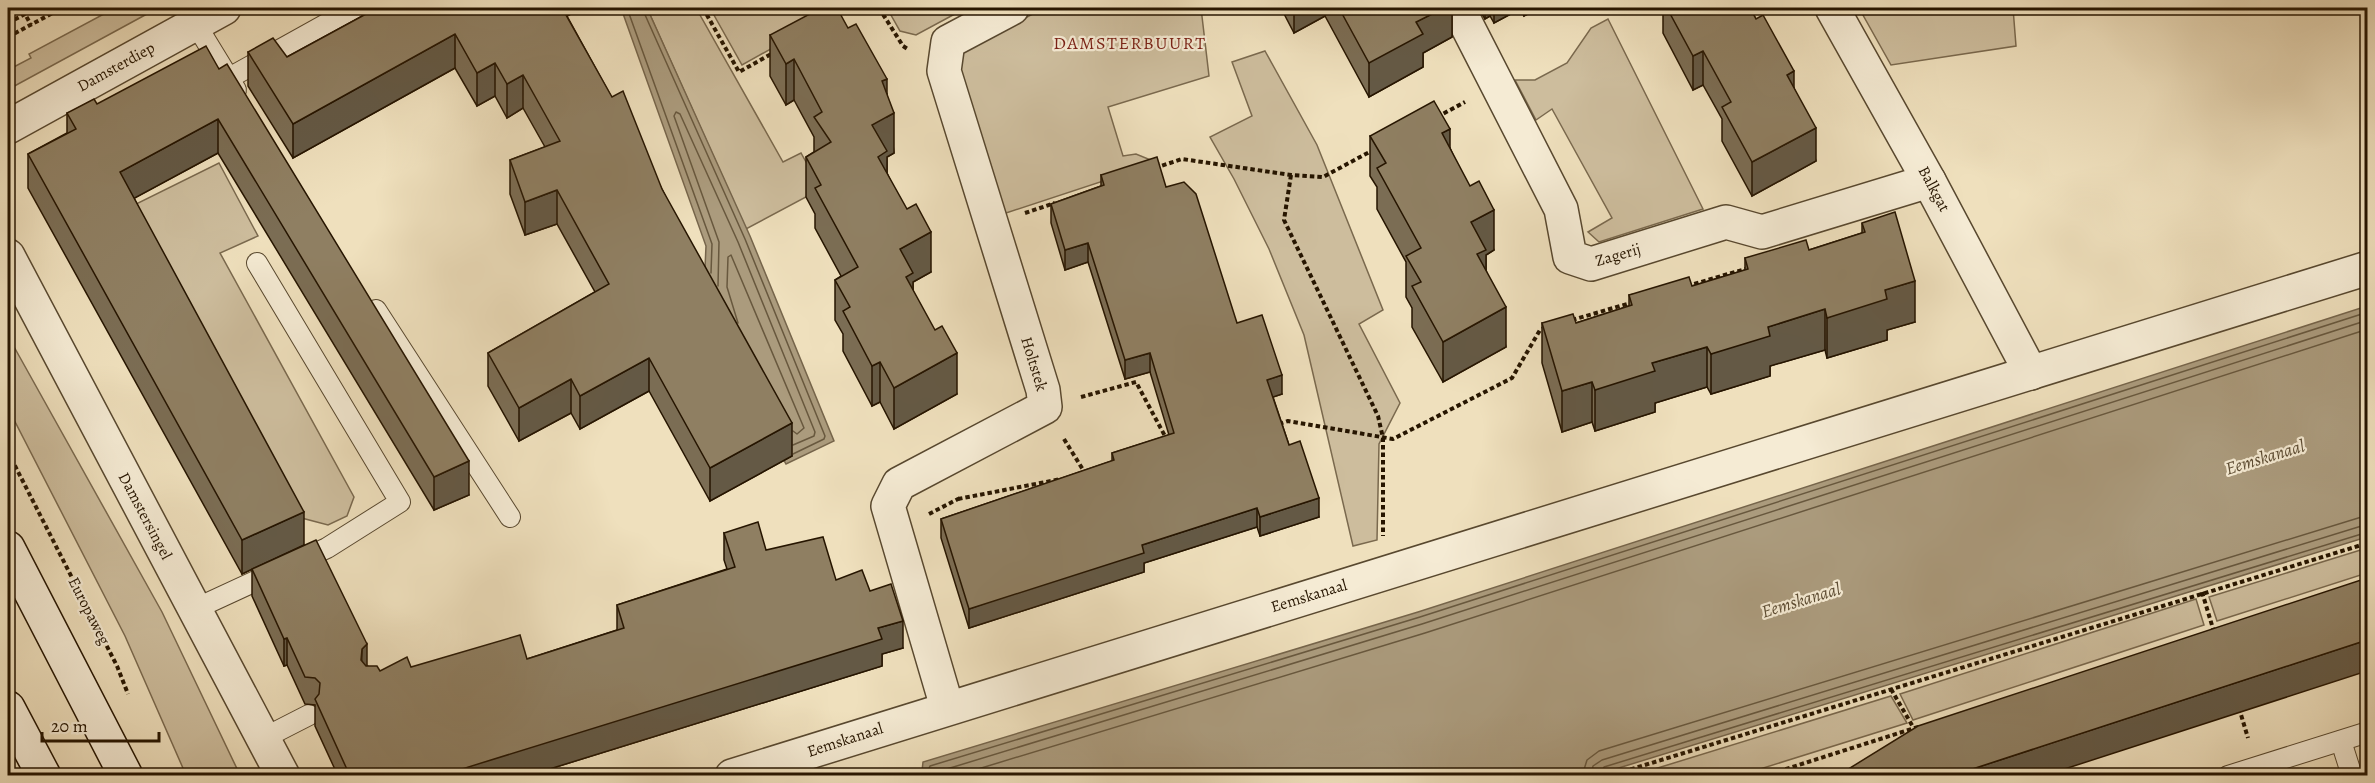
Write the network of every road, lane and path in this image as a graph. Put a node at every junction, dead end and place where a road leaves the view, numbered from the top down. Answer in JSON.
{"nodes":[{"id":1,"x":62,"y":8,"type":"edge"},
{"id":2,"x":224,"y":8,"type":"edge"},
{"id":3,"x":355,"y":8,"type":"edge"},
{"id":4,"x":703,"y":8,"type":"edge"},
{"id":5,"x":853,"y":8,"type":"edge"},
{"id":6,"x":1011,"y":8,"type":"edge"},
{"id":7,"x":1458,"y":8,"type":"edge"},
{"id":8,"x":1833,"y":8,"type":"edge"},
{"id":9,"x":833,"y":19,"type":"edge"},
{"id":10,"x":8,"y":23,"type":"edge"},
{"id":11,"x":195,"y":23,"type":"junction"},
{"id":12,"x":31,"y":25,"type":"junction"},
{"id":13,"x":8,"y":37,"type":"edge"},
{"id":14,"x":781,"y":49,"type":"edge"},
{"id":15,"x":229,"y":78,"type":"junction"},
{"id":16,"x":1497,"y":85,"type":"junction"},
{"id":17,"x":248,"y":108,"type":"edge"},
{"id":18,"x":1436,"y":118,"type":"edge"},
{"id":19,"x":8,"y":127,"type":"edge"},
{"id":20,"x":1384,"y":145,"type":"edge"},
{"id":21,"x":1148,"y":171,"type":"edge"},
{"id":22,"x":1291,"y":175,"type":"junction"},
{"id":23,"x":1929,"y":181,"type":"junction"},
{"id":24,"x":1059,"y":201,"type":"edge"},
{"id":25,"x":993,"y":225,"type":"junction"},
{"id":26,"x":8,"y":256,"type":"edge"},
{"id":27,"x":257,"y":263,"type":"dead end"},
{"id":28,"x":1754,"y":267,"type":"edge"},
{"id":29,"x":2367,"y":268,"type":"edge"},
{"id":30,"x":1686,"y":287,"type":"edge"},
{"id":31,"x":363,"y":290,"type":"edge"},
{"id":32,"x":1641,"y":300,"type":"edge"},
{"id":33,"x":1562,"y":323,"type":"edge"},
{"id":34,"x":1551,"y":326,"type":"edge"},
{"id":35,"x":2031,"y":373,"type":"junction"},
{"id":36,"x":1045,"y":407,"type":"junction"},
{"id":37,"x":1276,"y":424,"type":"edge"},
{"id":38,"x":1383,"y":438,"type":"junction"},
{"id":39,"x":1171,"y":447,"type":"edge"},
{"id":40,"x":8,"y":452,"type":"edge"},
{"id":41,"x":938,"y":464,"type":"junction"},
{"id":42,"x":1096,"y":470,"type":"edge"},
{"id":43,"x":1085,"y":474,"type":"junction"},
{"id":44,"x":1074,"y":476,"type":"edge"},
{"id":45,"x":1062,"y":478,"type":"edge"},
{"id":46,"x":958,"y":499,"type":"junction"},
{"id":47,"x":510,"y":517,"type":"dead end"},
{"id":48,"x":930,"y":526,"type":"dead end"},
{"id":49,"x":2367,"y":543,"type":"edge"},
{"id":50,"x":8,"y":548,"type":"edge"},
{"id":51,"x":1392,"y":570,"type":"junction"},
{"id":52,"x":2202,"y":592,"type":"junction"},
{"id":53,"x":195,"y":609,"type":"junction"},
{"id":54,"x":2225,"y":630,"type":"edge"},
{"id":55,"x":2214,"y":634,"type":"junction"},
{"id":56,"x":2203,"y":638,"type":"edge"},
{"id":57,"x":1891,"y":689,"type":"junction"},
{"id":58,"x":129,"y":696,"type":"dead end"},
{"id":59,"x":2236,"y":700,"type":"edge"},
{"id":60,"x":947,"y":707,"type":"junction"},
{"id":61,"x":8,"y":708,"type":"edge"},
{"id":62,"x":309,"y":715,"type":"dead end"},
{"id":63,"x":1913,"y":728,"type":"junction"},
{"id":64,"x":2367,"y":732,"type":"edge"},
{"id":65,"x":1906,"y":737,"type":"edge"},
{"id":66,"x":264,"y":738,"type":"junction"},
{"id":67,"x":2341,"y":741,"type":"junction"},
{"id":68,"x":2258,"y":766,"type":"junction"},
{"id":69,"x":117,"y":767,"type":"edge"},
{"id":70,"x":44,"y":776,"type":"edge"},
{"id":71,"x":283,"y":776,"type":"edge"},
{"id":72,"x":732,"y":776,"type":"edge"},
{"id":73,"x":1610,"y":776,"type":"edge"},
{"id":74,"x":1764,"y":776,"type":"edge"},
{"id":75,"x":2228,"y":776,"type":"edge"},
{"id":76,"x":2352,"y":776,"type":"edge"}],
"edges":[{"from":1,"to":12,"type":"path"},
{"from":2,"to":11,"type":"street","name":"Damsterdiep"},
{"from":3,"to":15,"type":"lane"},
{"from":4,"to":14,"type":"path"},
{"from":5,"to":9,"type":"path"},
{"from":6,"to":25,"type":"street","name":"Holtstek"},
{"from":7,"to":16,"type":"street","name":"Zagerij"},
{"from":8,"to":23,"type":"street","name":"Balkgat"},
{"from":10,"to":12,"type":"path"},
{"from":11,"to":15,"type":"lane"},
{"from":11,"to":19,"type":"street","name":"Damsterdiep"},
{"from":12,"to":13,"type":"path"},
{"from":15,"to":17,"type":"lane"},
{"from":16,"to":18,"type":"path"},
{"from":16,"to":23,"type":"street","name":"Zagerij"},
{"from":20,"to":22,"type":"path"},
{"from":21,"to":22,"type":"path"},
{"from":22,"to":38,"type":"path"},
{"from":23,"to":35,"type":"street","name":"Balkgat"},
{"from":24,"to":25,"type":"path"},
{"from":25,"to":36,"type":"street","name":"Holtstek"},
{"from":26,"to":53,"type":"street","name":"Damstersingel"},
{"from":27,"to":53,"type":"lane"},
{"from":28,"to":30,"type":"path"},
{"from":29,"to":35,"type":"street","name":"Eemskanaal"},
{"from":31,"to":47,"type":"lane"},
{"from":32,"to":33,"type":"path"},
{"from":34,"to":38,"type":"path"},
{"from":35,"to":51,"type":"street","name":"Eemskanaal"},
{"from":36,"to":39,"type":"path"},
{"from":36,"to":41,"type":"street","name":"Holtstek"},
{"from":36,"to":43,"type":"path"},
{"from":37,"to":38,"type":"path"},
{"from":38,"to":51,"type":"path"},
{"from":40,"to":58,"type":"path","name":"Europaweg"},
{"from":41,"to":46,"type":"path"},
{"from":41,"to":60,"type":"street","name":"Holtstek"},
{"from":42,"to":43,"type":"path"},
{"from":43,"to":44,"type":"path"},
{"from":45,"to":46,"type":"path"},
{"from":46,"to":48,"type":"path"},
{"from":49,"to":52,"type":"path"},
{"from":50,"to":69,"type":"street"},
{"from":51,"to":60,"type":"street","name":"Eemskanaal"},
{"from":52,"to":55,"type":"path"},
{"from":52,"to":57,"type":"path"},
{"from":53,"to":66,"type":"street","name":"Damstersingel"},
{"from":54,"to":55,"type":"path"},
{"from":55,"to":56,"type":"path"},
{"from":57,"to":63,"type":"path"},
{"from":57,"to":73,"type":"path"},
{"from":59,"to":68,"type":"path"},
{"from":60,"to":72,"type":"street","name":"Eemskanaal"},
{"from":61,"to":70,"type":"street"},
{"from":62,"to":66,"type":"lane"},
{"from":63,"to":65,"type":"path"},
{"from":63,"to":74,"type":"path"},
{"from":64,"to":67,"type":"lane"},
{"from":66,"to":71,"type":"street","name":"Damstersingel"},
{"from":67,"to":68,"type":"lane"},
{"from":67,"to":76,"type":"lane"},
{"from":68,"to":75,"type":"lane"}]}
